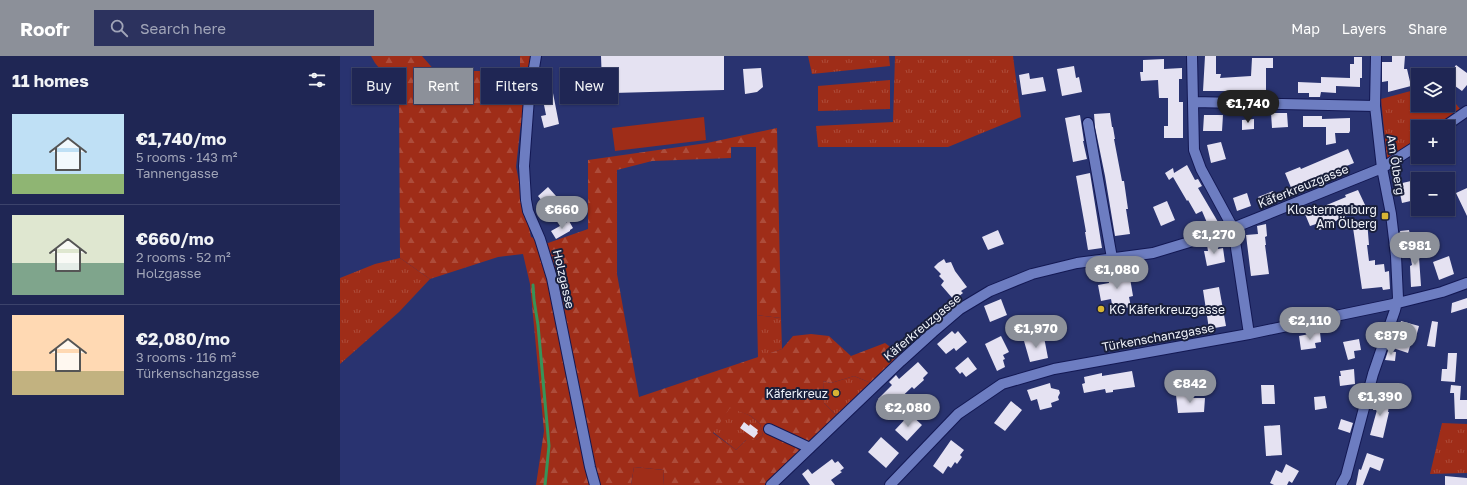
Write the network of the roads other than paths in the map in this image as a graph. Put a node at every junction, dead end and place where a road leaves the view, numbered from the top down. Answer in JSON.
{"nodes":[{"id":1,"x":536,"y":56,"type":"edge"},
{"id":2,"x":1192,"y":56,"type":"edge"},
{"id":3,"x":1376,"y":56,"type":"edge"},
{"id":4,"x":1194,"y":102,"type":"junction"},
{"id":5,"x":1375,"y":106,"type":"junction"},
{"id":6,"x":1467,"y":111,"type":"edge"},
{"id":7,"x":1454,"y":120,"type":"edge"},
{"id":8,"x":1088,"y":123,"type":"dead end"},
{"id":9,"x":1411,"y":149,"type":"edge"},
{"id":10,"x":1382,"y":168,"type":"junction"},
{"id":11,"x":1233,"y":228,"type":"junction"},
{"id":12,"x":1112,"y":258,"type":"junction"},
{"id":13,"x":1467,"y":283,"type":"edge"},
{"id":14,"x":1398,"y":303,"type":"junction"},
{"id":15,"x":1248,"y":334,"type":"junction"},
{"id":16,"x":769,"y":429,"type":"dead end"},
{"id":17,"x":810,"y":448,"type":"junction"},
{"id":18,"x":595,"y":485,"type":"edge"},
{"id":19,"x":771,"y":485,"type":"edge"},
{"id":20,"x":890,"y":485,"type":"edge"},
{"id":21,"x":1341,"y":485,"type":"edge"}],
"edges":[{"from":1,"to":18,"type":"street","name":"Holzgasse"},
{"from":2,"to":4,"type":"street"},
{"from":3,"to":5,"type":"street","name":"Am Ölberg"},
{"from":4,"to":5,"type":"street"},
{"from":4,"to":11,"type":"street"},
{"from":5,"to":10,"type":"street","name":"Am Ölberg"},
{"from":6,"to":7,"type":"street"},
{"from":8,"to":12,"type":"street"},
{"from":9,"to":10,"type":"street","name":"Käferkreuzgasse"},
{"from":10,"to":11,"type":"street","name":"Käferkreuzgasse"},
{"from":10,"to":14,"type":"street","name":"Am Ölberg"},
{"from":11,"to":12,"type":"street","name":"Käferkreuzgasse"},
{"from":11,"to":15,"type":"street"},
{"from":12,"to":17,"type":"street","name":"Käferkreuzgasse"},
{"from":13,"to":14,"type":"street","name":"Türkenschanzgasse"},
{"from":14,"to":15,"type":"street","name":"Türkenschanzgasse"},
{"from":14,"to":21,"type":"street","name":"Am Ölberg"},
{"from":15,"to":20,"type":"street","name":"Türkenschanzgasse"},
{"from":16,"to":17,"type":"street"},
{"from":17,"to":19,"type":"street","name":"Käferkreuzgasse"}]}
